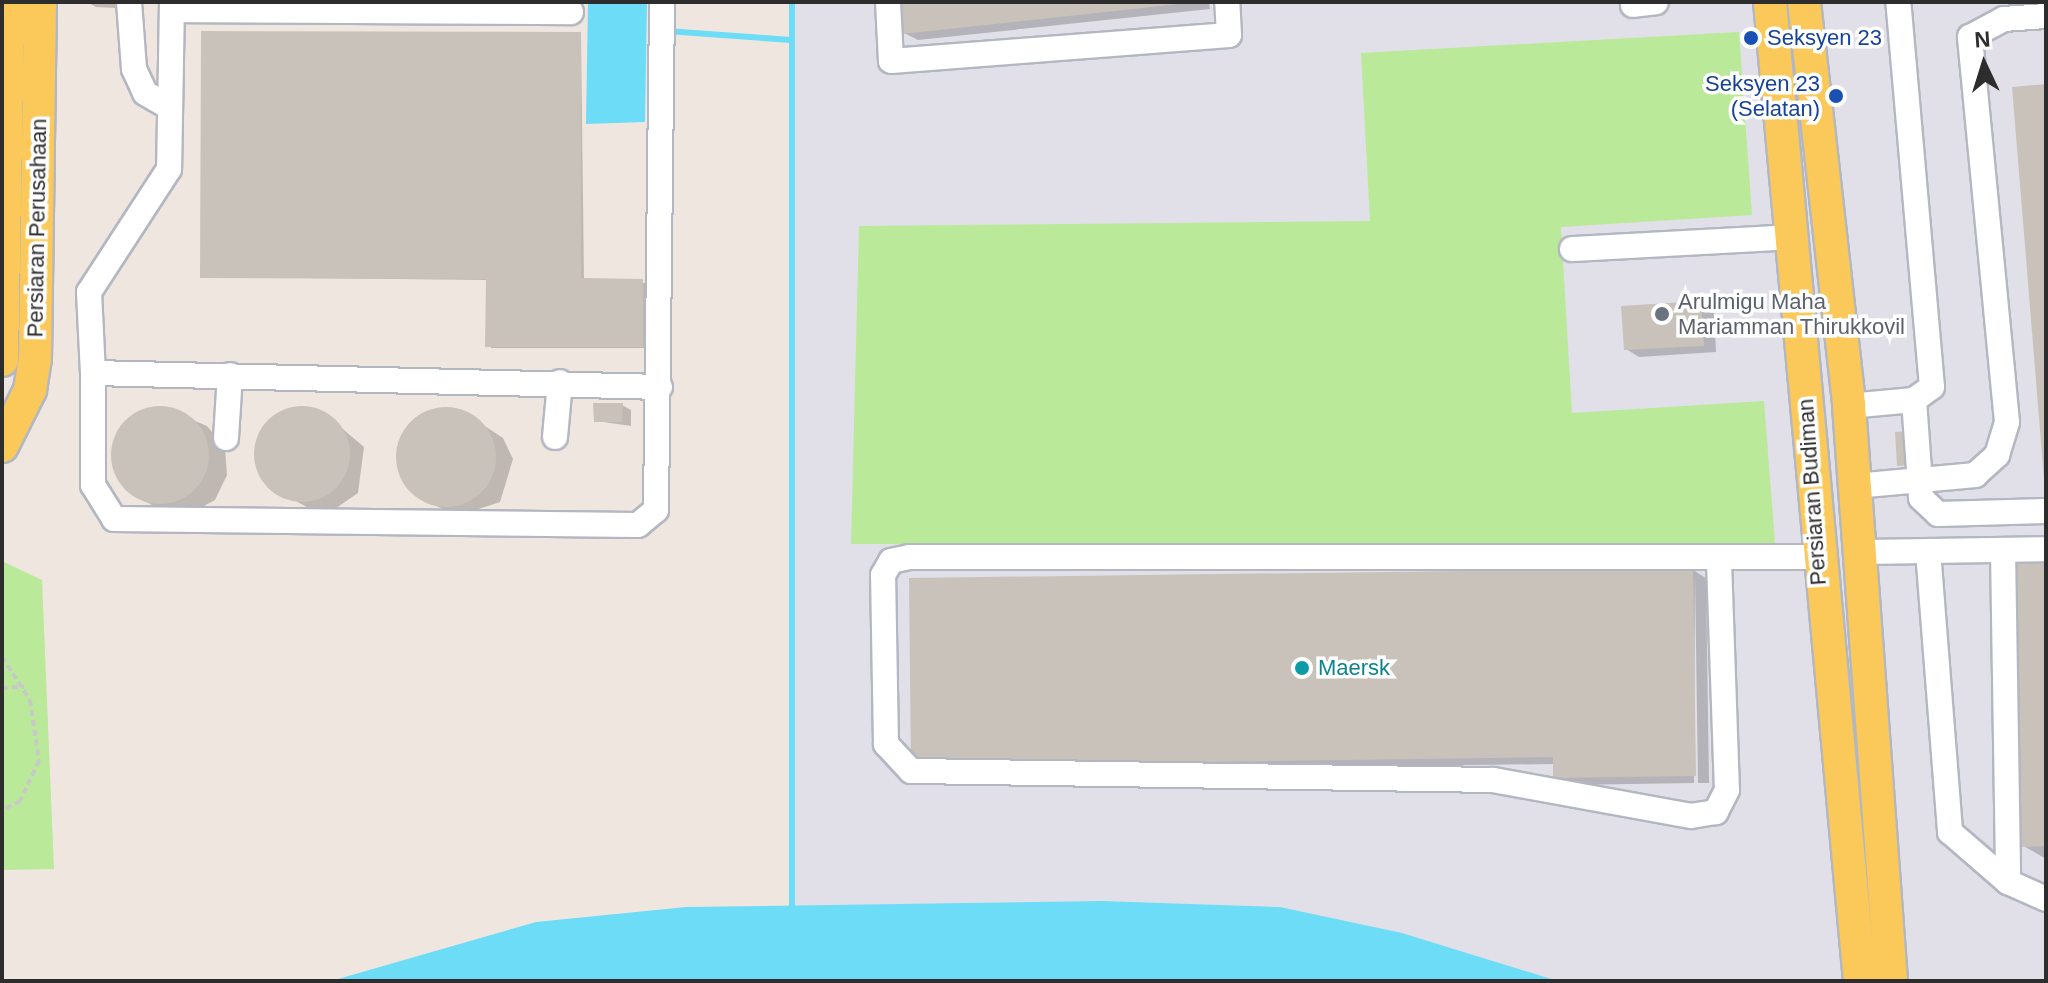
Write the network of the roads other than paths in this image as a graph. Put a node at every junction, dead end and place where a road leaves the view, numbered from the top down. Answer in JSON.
{"nodes":[{"id":1,"x":8,"y":2,"type":"edge"},
{"id":2,"x":40,"y":2,"type":"edge"},
{"id":3,"x":129,"y":2,"type":"edge"},
{"id":4,"x":662,"y":2,"type":"edge"},
{"id":5,"x":888,"y":2,"type":"edge"},
{"id":6,"x":1227,"y":2,"type":"edge"},
{"id":7,"x":1770,"y":2,"type":"edge"},
{"id":8,"x":1804,"y":2,"type":"edge"},
{"id":9,"x":1898,"y":2,"type":"edge"},
{"id":10,"x":172,"y":6,"type":"edge"},
{"id":11,"x":520,"y":7,"type":"edge"},
{"id":12,"x":571,"y":12,"type":"dead end"},
{"id":13,"x":2046,"y":16,"type":"edge"},
{"id":14,"x":169,"y":107,"type":"junction"},
{"id":15,"x":1792,"y":237,"type":"junction"},
{"id":16,"x":1572,"y":249,"type":"dead end"},
{"id":17,"x":2,"y":360,"type":"edge"},
{"id":18,"x":93,"y":373,"type":"junction"},
{"id":19,"x":230,"y":375,"type":"junction"},
{"id":20,"x":560,"y":382,"type":"junction"},
{"id":21,"x":660,"y":387,"type":"junction"},
{"id":22,"x":1914,"y":400,"type":"junction"},
{"id":23,"x":1849,"y":406,"type":"junction"},
{"id":24,"x":555,"y":437,"type":"dead end"},
{"id":25,"x":226,"y":438,"type":"dead end"},
{"id":26,"x":2,"y":446,"type":"edge"},
{"id":27,"x":1919,"y":480,"type":"junction"},
{"id":28,"x":1855,"y":486,"type":"junction"},
{"id":29,"x":2046,"y":511,"type":"edge"},
{"id":30,"x":2046,"y":549,"type":"edge"},
{"id":31,"x":2003,"y":550,"type":"junction"},
{"id":32,"x":1928,"y":551,"type":"junction"},
{"id":33,"x":1861,"y":552,"type":"junction"},
{"id":34,"x":1816,"y":557,"type":"junction"},
{"id":35,"x":1719,"y":562,"type":"junction"},
{"id":36,"x":2008,"y":882,"type":"junction"},
{"id":37,"x":2046,"y":899,"type":"edge"},
{"id":38,"x":1875,"y":972,"type":"edge"}],
"edges":[{"from":1,"to":17,"type":"main road","name":"Persiaran Perusahaan"},
{"from":2,"to":26,"type":"main road","name":"Persiaran Perusahaan"},
{"from":3,"to":14,"type":"lane"},
{"from":4,"to":21,"type":"lane"},
{"from":5,"to":6,"type":"lane"},
{"from":7,"to":15,"type":"main road","name":"Persiaran Budiman"},
{"from":8,"to":23,"type":"main road","name":"Persiaran Budiman"},
{"from":9,"to":22,"type":"lane"},
{"from":10,"to":11,"type":"lane"},
{"from":10,"to":14,"type":"lane"},
{"from":11,"to":12,"type":"lane"},
{"from":13,"to":27,"type":"lane"},
{"from":14,"to":18,"type":"lane"},
{"from":15,"to":16,"type":"lane"},
{"from":15,"to":34,"type":"main road","name":"Persiaran Budiman"},
{"from":18,"to":19,"type":"lane"},
{"from":18,"to":21,"type":"lane"},
{"from":19,"to":20,"type":"lane"},
{"from":19,"to":25,"type":"lane"},
{"from":20,"to":21,"type":"lane"},
{"from":20,"to":24,"type":"lane"},
{"from":22,"to":23,"type":"lane"},
{"from":22,"to":27,"type":"lane"},
{"from":23,"to":28,"type":"main road","name":"Persiaran Budiman"},
{"from":27,"to":28,"type":"lane"},
{"from":27,"to":29,"type":"lane"},
{"from":28,"to":33,"type":"main road","name":"Persiaran Budiman"},
{"from":30,"to":31,"type":"lane"},
{"from":31,"to":32,"type":"lane"},
{"from":31,"to":36,"type":"lane"},
{"from":32,"to":33,"type":"lane"},
{"from":32,"to":36,"type":"lane"},
{"from":33,"to":38,"type":"main road","name":"Persiaran Budiman"},
{"from":34,"to":35,"type":"lane"},
{"from":34,"to":38,"type":"main road","name":"Persiaran Budiman"},
{"from":35,"to":35,"type":"lane"},
{"from":36,"to":37,"type":"lane"}]}
